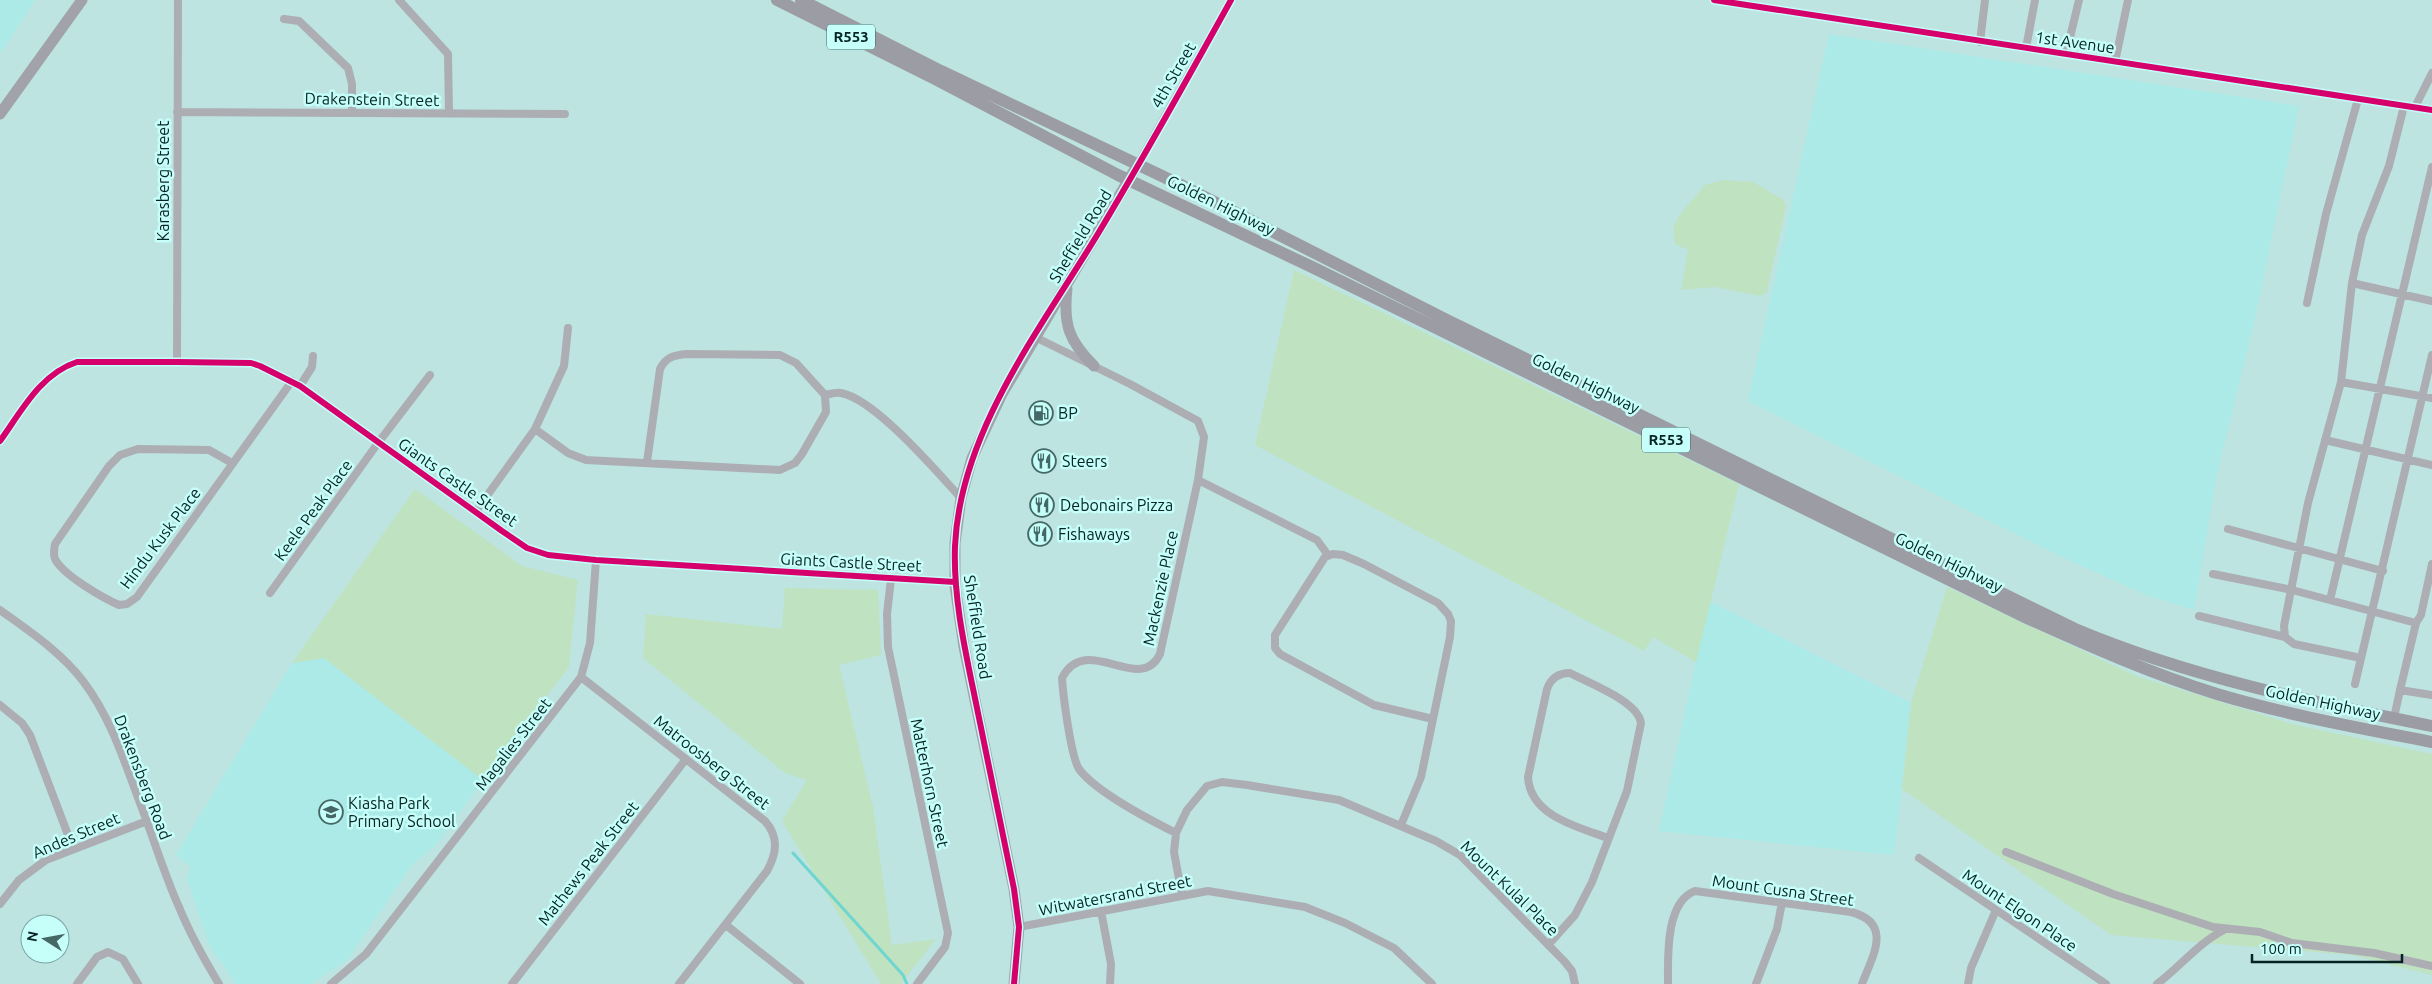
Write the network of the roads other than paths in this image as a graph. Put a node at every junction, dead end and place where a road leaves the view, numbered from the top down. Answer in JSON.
{"nodes":[{"id":1,"x":82,"y":0,"type":"edge"},
{"id":2,"x":178,"y":0,"type":"edge"},
{"id":3,"x":399,"y":0,"type":"edge"},
{"id":4,"x":777,"y":0,"type":"edge"},
{"id":5,"x":800,"y":0,"type":"edge"},
{"id":6,"x":1231,"y":0,"type":"edge"},
{"id":7,"x":1714,"y":0,"type":"edge"},
{"id":8,"x":1985,"y":0,"type":"edge"},
{"id":9,"x":2035,"y":0,"type":"edge"},
{"id":10,"x":2079,"y":0,"type":"edge"},
{"id":11,"x":2128,"y":0,"type":"edge"},
{"id":12,"x":284,"y":19,"type":"dead end"},
{"id":13,"x":1980,"y":42,"type":"junction"},
{"id":14,"x":2026,"y":48,"type":"junction"},
{"id":15,"x":2066,"y":54,"type":"junction"},
{"id":16,"x":2115,"y":62,"type":"junction"},
{"id":17,"x":2432,"y":73,"type":"edge"},
{"id":18,"x":2358,"y":99,"type":"junction"},
{"id":19,"x":2404,"y":106,"type":"junction"},
{"id":20,"x":2415,"y":108,"type":"junction"},
{"id":21,"x":2432,"y":110,"type":"edge"},
{"id":22,"x":177,"y":112,"type":"junction"},
{"id":23,"x":352,"y":112,"type":"junction"},
{"id":24,"x":0,"y":114,"type":"edge"},
{"id":25,"x":449,"y":114,"type":"junction"},
{"id":26,"x":566,"y":114,"type":"dead end"},
{"id":27,"x":1138,"y":164,"type":"junction"},
{"id":28,"x":2432,"y":167,"type":"edge"},
{"id":29,"x":1129,"y":180,"type":"junction"},
{"id":30,"x":2352,"y":283,"type":"junction"},
{"id":31,"x":1067,"y":285,"type":"junction"},
{"id":32,"x":2401,"y":292,"type":"junction"},
{"id":33,"x":2432,"y":300,"type":"edge"},
{"id":34,"x":2307,"y":303,"type":"dead end"},
{"id":35,"x":568,"y":328,"type":"dead end"},
{"id":36,"x":1035,"y":337,"type":"junction"},
{"id":37,"x":2432,"y":355,"type":"edge"},
{"id":38,"x":314,"y":356,"type":"dead end"},
{"id":39,"x":177,"y":362,"type":"junction"},
{"id":40,"x":1094,"y":366,"type":"junction"},
{"id":41,"x":430,"y":376,"type":"dead end"},
{"id":42,"x":292,"y":381,"type":"junction"},
{"id":43,"x":2341,"y":382,"type":"junction"},
{"id":44,"x":300,"y":386,"type":"junction"},
{"id":45,"x":2379,"y":388,"type":"junction"},
{"id":46,"x":826,"y":395,"type":"junction"},
{"id":47,"x":2422,"y":396,"type":"junction"},
{"id":48,"x":2432,"y":398,"type":"edge"},
{"id":49,"x":535,"y":429,"type":"junction"},
{"id":50,"x":2325,"y":440,"type":"junction"},
{"id":51,"x":0,"y":441,"type":"edge"},
{"id":52,"x":378,"y":443,"type":"junction"},
{"id":53,"x":2366,"y":450,"type":"junction"},
{"id":54,"x":2409,"y":460,"type":"junction"},
{"id":55,"x":647,"y":462,"type":"junction"},
{"id":56,"x":232,"y":463,"type":"junction"},
{"id":57,"x":2432,"y":465,"type":"edge"},
{"id":58,"x":1198,"y":480,"type":"junction"},
{"id":59,"x":961,"y":498,"type":"junction"},
{"id":60,"x":476,"y":511,"type":"junction"},
{"id":61,"x":2228,"y":529,"type":"dead end"},
{"id":62,"x":2300,"y":547,"type":"junction"},
{"id":63,"x":1328,"y":555,"type":"junction"},
{"id":64,"x":2341,"y":558,"type":"junction"},
{"id":65,"x":596,"y":560,"type":"junction"},
{"id":66,"x":2432,"y":564,"type":"edge"},
{"id":67,"x":2383,"y":571,"type":"junction"},
{"id":68,"x":2213,"y":574,"type":"dead end"},
{"id":69,"x":892,"y":578,"type":"junction"},
{"id":70,"x":955,"y":582,"type":"junction"},
{"id":71,"x":2292,"y":590,"type":"junction"},
{"id":72,"x":270,"y":593,"type":"dead end"},
{"id":73,"x":2330,"y":600,"type":"junction"},
{"id":74,"x":0,"y":610,"type":"edge"},
{"id":75,"x":2373,"y":613,"type":"junction"},
{"id":76,"x":2199,"y":616,"type":"dead end"},
{"id":77,"x":2416,"y":624,"type":"junction"},
{"id":78,"x":2285,"y":637,"type":"junction"},
{"id":79,"x":2362,"y":658,"type":"junction"},
{"id":80,"x":581,"y":677,"type":"junction"},
{"id":81,"x":2356,"y":684,"type":"dead end"},
{"id":82,"x":2400,"y":690,"type":"junction"},
{"id":83,"x":2432,"y":695,"type":"edge"},
{"id":84,"x":0,"y":706,"type":"edge"},
{"id":85,"x":2394,"y":718,"type":"junction"},
{"id":86,"x":1433,"y":719,"type":"junction"},
{"id":87,"x":2432,"y":726,"type":"edge"},
{"id":88,"x":2432,"y":742,"type":"edge"},
{"id":89,"x":686,"y":760,"type":"junction"},
{"id":90,"x":147,"y":821,"type":"junction"},
{"id":91,"x":1400,"y":826,"type":"junction"},
{"id":92,"x":1176,"y":833,"type":"junction"},
{"id":93,"x":1608,"y":838,"type":"junction"},
{"id":94,"x":73,"y":848,"type":"junction"},
{"id":95,"x":2006,"y":852,"type":"dead end"},
{"id":96,"x":1919,"y":858,"type":"dead end"},
{"id":97,"x":1182,"y":895,"type":"junction"},
{"id":98,"x":1782,"y":902,"type":"junction"},
{"id":99,"x":0,"y":904,"type":"edge"},
{"id":100,"x":1996,"y":910,"type":"junction"},
{"id":101,"x":1101,"y":911,"type":"junction"},
{"id":102,"x":726,"y":925,"type":"junction"},
{"id":103,"x":1019,"y":927,"type":"junction"},
{"id":104,"x":2224,"y":930,"type":"junction"},
{"id":105,"x":1548,"y":945,"type":"junction"},
{"id":106,"x":2432,"y":966,"type":"edge"},
{"id":107,"x":77,"y":984,"type":"edge"},
{"id":108,"x":138,"y":984,"type":"edge"},
{"id":109,"x":219,"y":984,"type":"edge"},
{"id":110,"x":331,"y":984,"type":"edge"},
{"id":111,"x":512,"y":984,"type":"edge"},
{"id":112,"x":679,"y":984,"type":"edge"},
{"id":113,"x":800,"y":984,"type":"edge"},
{"id":114,"x":918,"y":984,"type":"edge"},
{"id":115,"x":1014,"y":984,"type":"edge"},
{"id":116,"x":1110,"y":984,"type":"edge"},
{"id":117,"x":1432,"y":984,"type":"edge"},
{"id":118,"x":1575,"y":984,"type":"edge"},
{"id":119,"x":1668,"y":984,"type":"edge"},
{"id":120,"x":1756,"y":984,"type":"edge"},
{"id":121,"x":1862,"y":984,"type":"edge"},
{"id":122,"x":1968,"y":984,"type":"edge"},
{"id":123,"x":2106,"y":984,"type":"edge"},
{"id":124,"x":2157,"y":984,"type":"edge"}],
"edges":[{"from":1,"to":24,"type":"street"},
{"from":2,"to":22,"type":"street","name":"Karasberg Street"},
{"from":3,"to":25,"type":"street"},
{"from":4,"to":29,"type":"main road","name":"Golden Highway","number":"R553"},
{"from":5,"to":27,"type":"main road","name":"Golden Highway","number":"R553"},
{"from":6,"to":27,"type":"street","name":"4th Street"},
{"from":7,"to":13,"type":"street","name":"1st Avenue"},
{"from":8,"to":13,"type":"street"},
{"from":9,"to":14,"type":"street"},
{"from":10,"to":15,"type":"street"},
{"from":11,"to":16,"type":"street"},
{"from":12,"to":23,"type":"street"},
{"from":13,"to":14,"type":"street","name":"1st Avenue"},
{"from":14,"to":15,"type":"street","name":"1st Avenue"},
{"from":15,"to":16,"type":"street","name":"1st Avenue"},
{"from":16,"to":18,"type":"street","name":"1st Avenue"},
{"from":17,"to":20,"type":"street"},
{"from":18,"to":19,"type":"street","name":"1st Avenue"},
{"from":18,"to":34,"type":"street"},
{"from":19,"to":20,"type":"street","name":"1st Avenue"},
{"from":19,"to":30,"type":"street"},
{"from":20,"to":21,"type":"street","name":"1st Avenue"},
{"from":22,"to":23,"type":"street","name":"Drakenstein Street"},
{"from":22,"to":39,"type":"street","name":"Karasberg Street"},
{"from":23,"to":25,"type":"street","name":"Drakenstein Street"},
{"from":25,"to":26,"type":"street","name":"Drakenstein Street"},
{"from":27,"to":29,"type":"street","name":"Sheffield Road"},
{"from":27,"to":85,"type":"main road","name":"Golden Highway","number":"R553"},
{"from":28,"to":32,"type":"street"},
{"from":29,"to":31,"type":"street","name":"Sheffield Road"},
{"from":29,"to":88,"type":"main road","name":"Golden Highway","number":"R553"},
{"from":30,"to":32,"type":"street"},
{"from":30,"to":43,"type":"street"},
{"from":31,"to":36,"type":"street","name":"Sheffield Road"},
{"from":31,"to":40,"type":"street"},
{"from":32,"to":33,"type":"street"},
{"from":32,"to":45,"type":"street"},
{"from":35,"to":49,"type":"street"},
{"from":36,"to":40,"type":"street","name":"Mackenzie Place"},
{"from":36,"to":59,"type":"street","name":"Sheffield Road"},
{"from":37,"to":47,"type":"street"},
{"from":38,"to":44,"type":"street"},
{"from":39,"to":42,"type":"street","name":"Giants Castle Street"},
{"from":39,"to":51,"type":"street","name":"Giants Castle Street"},
{"from":40,"to":58,"type":"street","name":"Mackenzie Place"},
{"from":41,"to":52,"type":"street","name":"Keele Peak Place"},
{"from":42,"to":44,"type":"street","name":"Giants Castle Street"},
{"from":42,"to":56,"type":"street","name":"Hindu Kusk Place"},
{"from":43,"to":45,"type":"street"},
{"from":43,"to":50,"type":"street"},
{"from":44,"to":52,"type":"street","name":"Giants Castle Street"},
{"from":45,"to":47,"type":"street"},
{"from":45,"to":53,"type":"street"},
{"from":46,"to":55,"type":"street"},
{"from":46,"to":55,"type":"street"},
{"from":46,"to":59,"type":"street"},
{"from":47,"to":48,"type":"street"},
{"from":47,"to":54,"type":"street"},
{"from":49,"to":55,"type":"street"},
{"from":49,"to":60,"type":"street"},
{"from":50,"to":53,"type":"street"},
{"from":50,"to":62,"type":"street"},
{"from":52,"to":60,"type":"street","name":"Giants Castle Street"},
{"from":52,"to":72,"type":"street","name":"Keele Peak Place"},
{"from":53,"to":54,"type":"street"},
{"from":53,"to":64,"type":"street"},
{"from":54,"to":57,"type":"street"},
{"from":54,"to":67,"type":"street"},
{"from":56,"to":56,"type":"street","name":"Hindu Kusk Place"},
{"from":58,"to":63,"type":"street"},
{"from":58,"to":92,"type":"street","name":"Mackenzie Place"},
{"from":59,"to":70,"type":"street","name":"Sheffield Road"},
{"from":60,"to":65,"type":"street","name":"Giants Castle Street"},
{"from":61,"to":62,"type":"street"},
{"from":62,"to":64,"type":"street"},
{"from":62,"to":71,"type":"street"},
{"from":63,"to":86,"type":"street"},
{"from":63,"to":86,"type":"street"},
{"from":64,"to":67,"type":"street"},
{"from":64,"to":73,"type":"street"},
{"from":65,"to":69,"type":"street","name":"Giants Castle Street"},
{"from":65,"to":80,"type":"street","name":"Magalies Street"},
{"from":66,"to":77,"type":"street"},
{"from":67,"to":75,"type":"street"},
{"from":68,"to":71,"type":"street"},
{"from":69,"to":70,"type":"street","name":"Giants Castle Street"},
{"from":69,"to":114,"type":"street","name":"Matterhorn Street"},
{"from":70,"to":103,"type":"street","name":"Sheffield Road"},
{"from":71,"to":73,"type":"street"},
{"from":71,"to":78,"type":"street"},
{"from":73,"to":75,"type":"street"},
{"from":74,"to":90,"type":"street","name":"Drakensberg Road"},
{"from":75,"to":77,"type":"street"},
{"from":75,"to":79,"type":"street"},
{"from":76,"to":78,"type":"street"},
{"from":77,"to":82,"type":"street"},
{"from":78,"to":79,"type":"street"},
{"from":79,"to":81,"type":"street"},
{"from":80,"to":89,"type":"street","name":"Matroosberg Street"},
{"from":80,"to":110,"type":"street","name":"Magalies Street"},
{"from":82,"to":83,"type":"street"},
{"from":82,"to":85,"type":"street"},
{"from":84,"to":94,"type":"street"},
{"from":85,"to":87,"type":"main road","name":"Golden Highway","number":"R553"},
{"from":86,"to":91,"type":"street"},
{"from":89,"to":102,"type":"street","name":"Matroosberg Street"},
{"from":89,"to":111,"type":"street","name":"Mathews Peak Street"},
{"from":90,"to":94,"type":"street","name":"Andes Street"},
{"from":90,"to":109,"type":"street","name":"Drakensberg Road"},
{"from":91,"to":92,"type":"street","name":"Mount Kulal Place"},
{"from":91,"to":105,"type":"street","name":"Mount Kulal Place"},
{"from":92,"to":97,"type":"street","name":"Mount Kulal Place"},
{"from":93,"to":93,"type":"street"},
{"from":93,"to":105,"type":"street"},
{"from":94,"to":99,"type":"street","name":"Andes Street"},
{"from":95,"to":104,"type":"street"},
{"from":96,"to":100,"type":"street","name":"Mount Elgon Place"},
{"from":97,"to":101,"type":"street","name":"Witwatersrand Street"},
{"from":97,"to":117,"type":"street","name":"Witwatersrand Street"},
{"from":98,"to":119,"type":"street","name":"Mount Cusna Street"},
{"from":98,"to":120,"type":"street"},
{"from":98,"to":121,"type":"street","name":"Mount Cusna Street"},
{"from":100,"to":122,"type":"street"},
{"from":100,"to":123,"type":"street","name":"Mount Elgon Place"},
{"from":101,"to":103,"type":"street","name":"Witwatersrand Street"},
{"from":101,"to":116,"type":"street"},
{"from":102,"to":112,"type":"street","name":"Matroosberg Street"},
{"from":102,"to":113,"type":"street"},
{"from":103,"to":115,"type":"street","name":"Sheffield Road"},
{"from":104,"to":106,"type":"street"},
{"from":104,"to":124,"type":"street"},
{"from":105,"to":118,"type":"street","name":"Mount Kulal Place"},
{"from":107,"to":108,"type":"street"}]}
